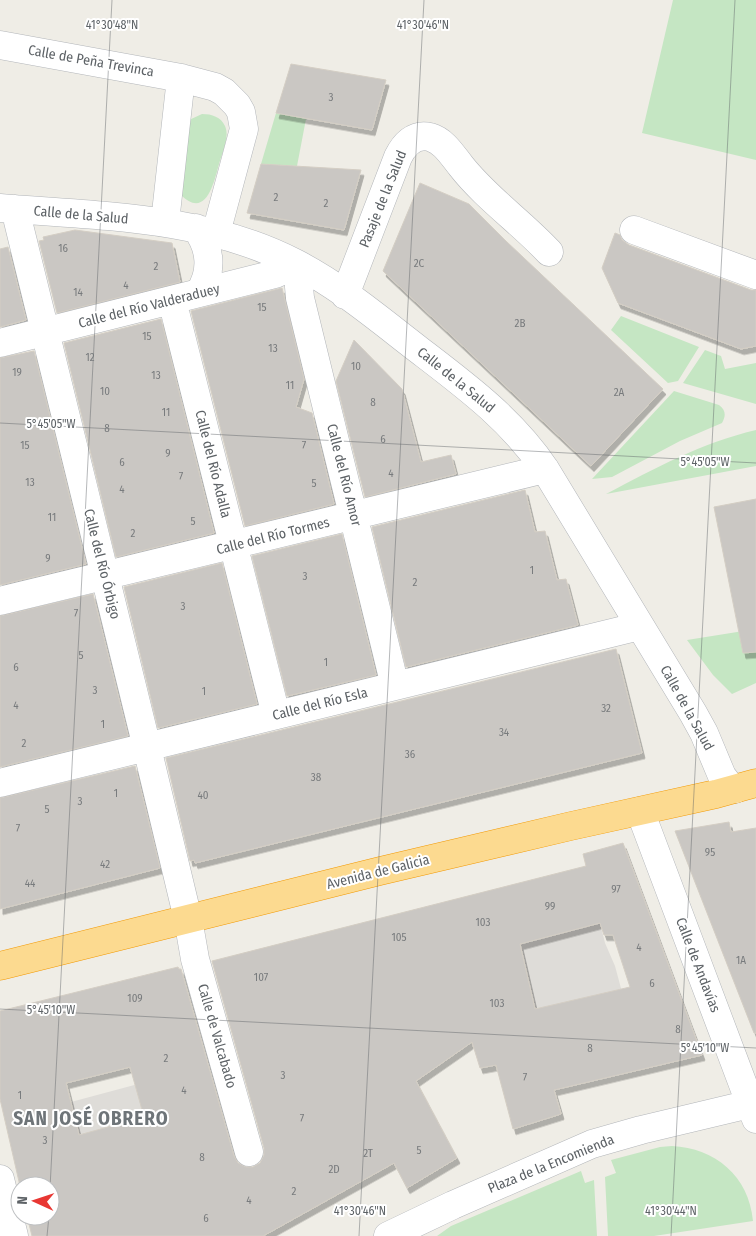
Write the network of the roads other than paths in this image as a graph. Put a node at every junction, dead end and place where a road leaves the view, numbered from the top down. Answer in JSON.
{"nodes":[{"id":1,"x":0,"y":44,"type":"edge"},
{"id":2,"x":181,"y":78,"type":"junction"},
{"id":3,"x":8,"y":209,"type":"edge"},
{"id":4,"x":165,"y":222,"type":"junction"},
{"id":5,"x":206,"y":230,"type":"junction"},
{"id":6,"x":634,"y":230,"type":"dead end"},
{"id":7,"x":549,"y":252,"type":"dead end"},
{"id":8,"x":297,"y":264,"type":"junction"},
{"id":9,"x":756,"y":275,"type":"edge"},
{"id":10,"x":199,"y":293,"type":"junction"},
{"id":11,"x":345,"y":295,"type":"junction"},
{"id":12,"x":172,"y":300,"type":"junction"},
{"id":13,"x":45,"y":332,"type":"junction"},
{"id":14,"x":0,"y":343,"type":"edge"},
{"id":15,"x":545,"y":469,"type":"junction"},
{"id":16,"x":354,"y":516,"type":"junction"},
{"id":17,"x":234,"y":545,"type":"junction"},
{"id":18,"x":105,"y":576,"type":"junction"},
{"id":19,"x":0,"y":601,"type":"edge"},
{"id":20,"x":640,"y":626,"type":"junction"},
{"id":21,"x":395,"y":686,"type":"junction"},
{"id":22,"x":276,"y":715,"type":"junction"},
{"id":23,"x":147,"y":746,"type":"junction"},
{"id":24,"x":0,"y":783,"type":"edge"},
{"id":25,"x":746,"y":786,"type":"edge"},
{"id":26,"x":640,"y":811,"type":"junction"},
{"id":27,"x":188,"y":919,"type":"junction"},
{"id":28,"x":0,"y":966,"type":"edge"},
{"id":29,"x":753,"y":1112,"type":"edge"},
{"id":30,"x":250,"y":1152,"type":"dead end"},
{"id":31,"x":0,"y":1179,"type":"edge"},
{"id":32,"x":14,"y":1236,"type":"edge"},
{"id":33,"x":388,"y":1236,"type":"edge"}],
"edges":[{"from":1,"to":2,"type":"street","name":"Calle de Peña Trevinca"},
{"from":2,"to":4,"type":"street"},
{"from":2,"to":5,"type":"street","name":"Calle de Peña Trevinca"},
{"from":3,"to":4,"type":"street","name":"Calle de la Salud"},
{"from":3,"to":13,"type":"street","name":"Calle del Río Órbigo"},
{"from":4,"to":5,"type":"street","name":"Calle de la Salud"},
{"from":5,"to":8,"type":"street","name":"Calle de la Salud"},
{"from":5,"to":10,"type":"street"},
{"from":6,"to":9,"type":"street"},
{"from":7,"to":11,"type":"street","name":"Pasaje de la Salud"},
{"from":8,"to":10,"type":"street","name":"Calle del Río Valderaduey"},
{"from":8,"to":11,"type":"street","name":"Calle de la Salud"},
{"from":8,"to":16,"type":"street","name":"Calle del Río Amor"},
{"from":10,"to":12,"type":"street","name":"Calle del Río Valderaduey"},
{"from":11,"to":15,"type":"street","name":"Calle de la Salud"},
{"from":12,"to":13,"type":"street","name":"Calle del Río Valderaduey"},
{"from":12,"to":17,"type":"street","name":"Calle del Río Adalla"},
{"from":13,"to":14,"type":"street","name":"Calle del Río Valderaduey"},
{"from":13,"to":18,"type":"street","name":"Calle del Río Órbigo"},
{"from":15,"to":16,"type":"street","name":"Calle del Río Tormes"},
{"from":15,"to":20,"type":"street","name":"Calle de la Salud"},
{"from":16,"to":17,"type":"street","name":"Calle del Río Tormes"},
{"from":16,"to":21,"type":"street","name":"Calle del Río Amor"},
{"from":17,"to":18,"type":"street","name":"Calle del Río Tormes"},
{"from":17,"to":22,"type":"street","name":"Calle del Río Adalla"},
{"from":18,"to":19,"type":"street","name":"Calle del Río Tormes"},
{"from":18,"to":23,"type":"street","name":"Calle del Río Órbigo"},
{"from":20,"to":21,"type":"street","name":"Calle del Río Esla"},
{"from":20,"to":25,"type":"street","name":"Calle de la Salud"},
{"from":21,"to":22,"type":"street","name":"Calle del Río Esla"},
{"from":22,"to":23,"type":"street","name":"Calle del Río Esla"},
{"from":23,"to":24,"type":"street","name":"Calle del Río Esla"},
{"from":23,"to":27,"type":"street","name":"Calle del Río Órbigo"},
{"from":25,"to":26,"type":"highway","name":"Avenida de Galicia"},
{"from":26,"to":27,"type":"highway","name":"Avenida de Galicia"},
{"from":26,"to":29,"type":"street","name":"Calle de Andavías"},
{"from":27,"to":28,"type":"highway","name":"Avenida de Galicia"},
{"from":27,"to":30,"type":"street","name":"Calle de Valcabado"},
{"from":29,"to":33,"type":"street","name":"Plaza de la Encomienda"},
{"from":31,"to":32,"type":"street"}]}
